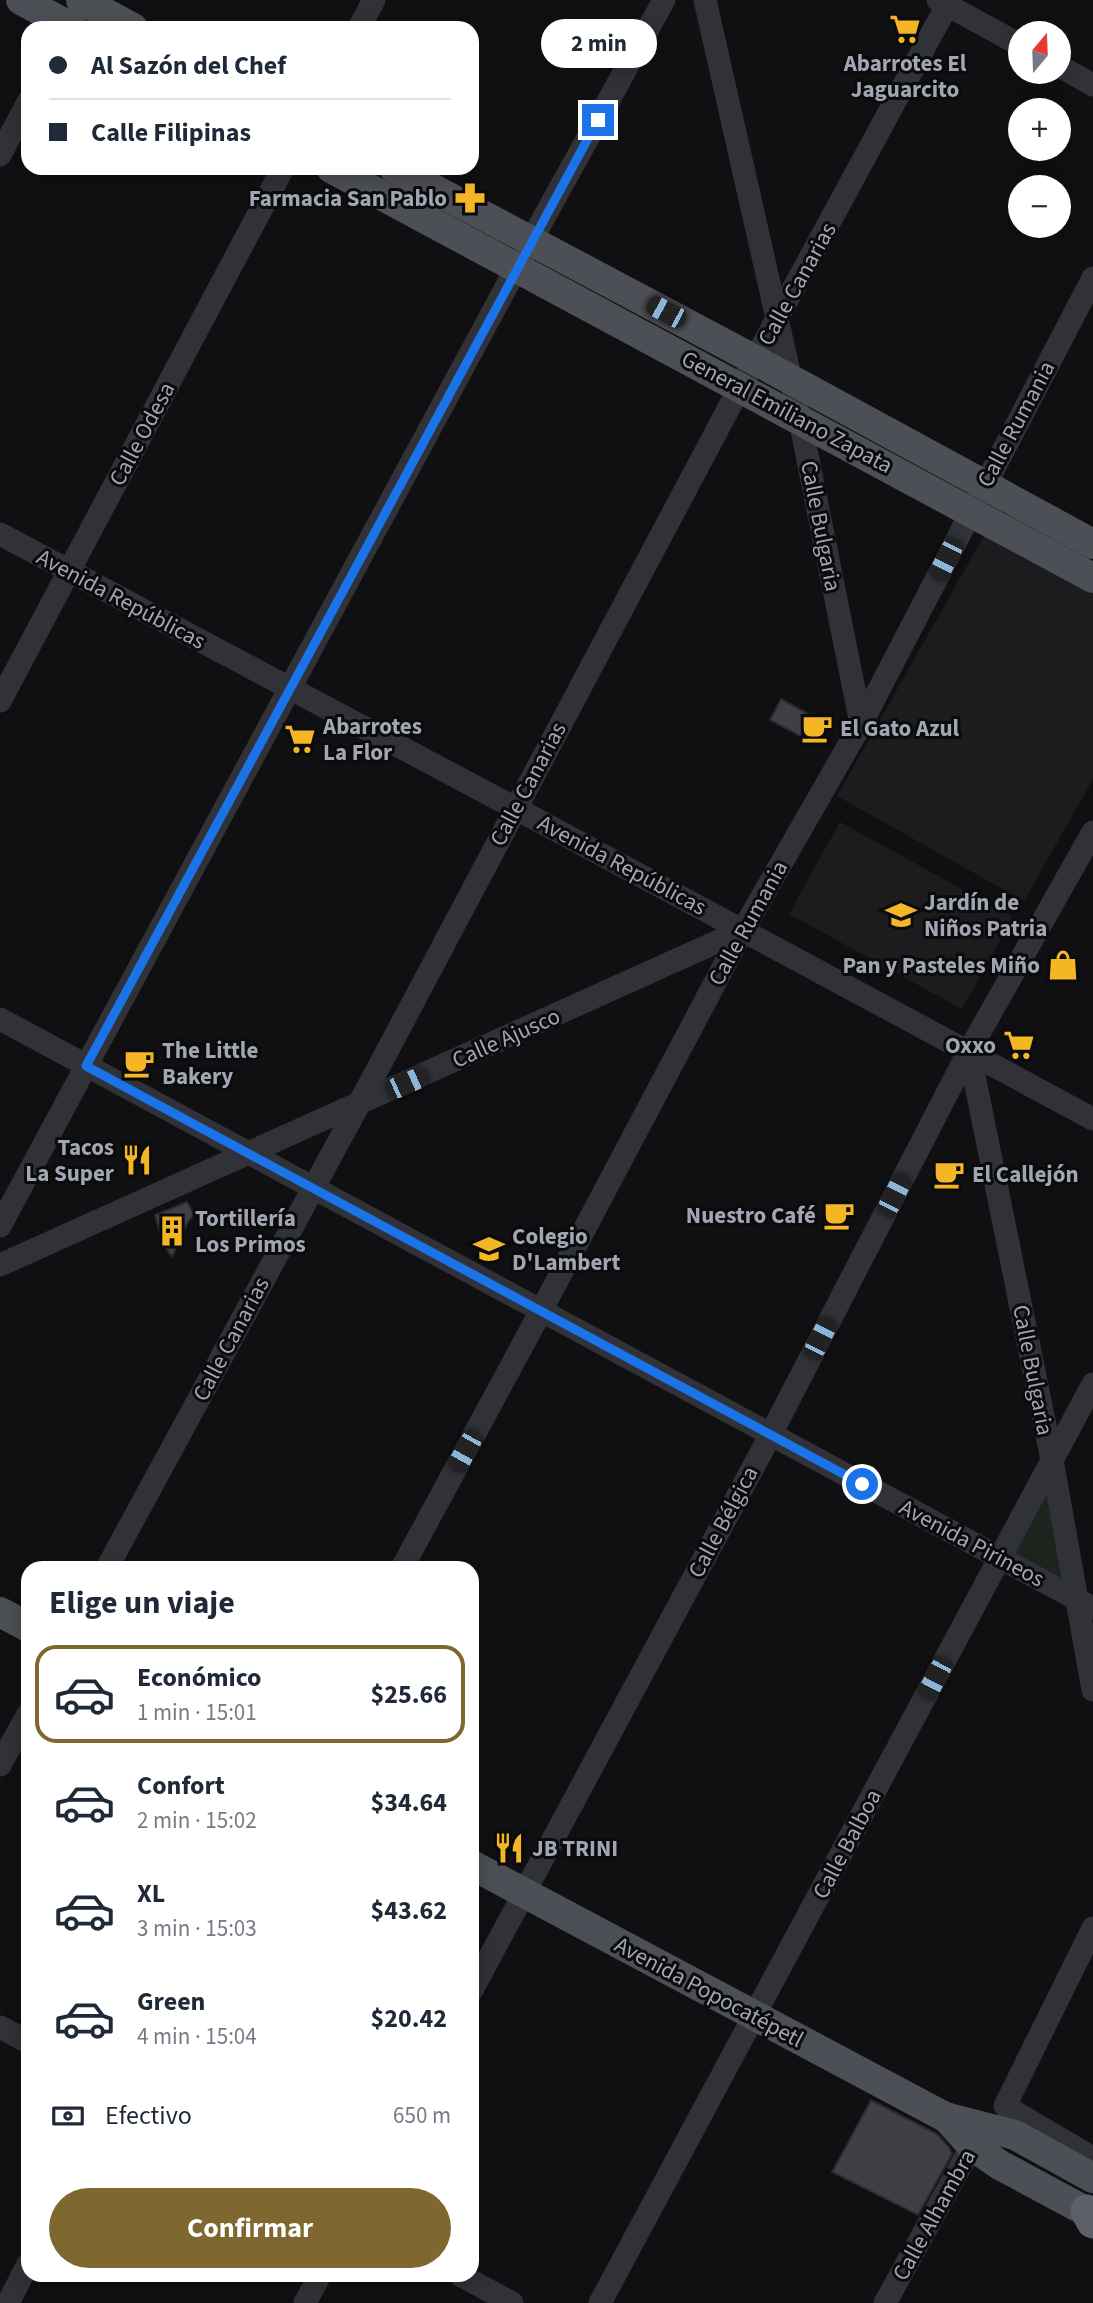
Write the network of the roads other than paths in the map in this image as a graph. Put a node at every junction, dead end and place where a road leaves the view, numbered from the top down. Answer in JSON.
{"nodes":[{"id":1,"x":21,"y":0,"type":"edge"},
{"id":2,"x":374,"y":0,"type":"edge"},
{"id":3,"x":664,"y":0,"type":"edge"},
{"id":4,"x":705,"y":0,"type":"edge"},
{"id":5,"x":945,"y":2,"type":"edge"},
{"id":6,"x":75,"y":14,"type":"edge"},
{"id":7,"x":104,"y":21,"type":"edge"},
{"id":8,"x":363,"y":21,"type":"edge"},
{"id":9,"x":1008,"y":38,"type":"edge"},
{"id":10,"x":1071,"y":73,"type":"edge"},
{"id":11,"x":1093,"y":85,"type":"edge"},
{"id":12,"x":21,"y":115,"type":"edge"},
{"id":13,"x":0,"y":155,"type":"edge"},
{"id":14,"x":279,"y":175,"type":"edge"},
{"id":15,"x":344,"y":175,"type":"edge"},
{"id":16,"x":407,"y":175,"type":"edge"},
{"id":17,"x":531,"y":241,"type":"junction"},
{"id":18,"x":517,"y":267,"type":"junction"},
{"id":19,"x":1093,"y":278,"type":"edge"},
{"id":20,"x":778,"y":320,"type":"junction"},
{"id":21,"x":755,"y":360,"type":"junction"},
{"id":22,"x":791,"y":380,"type":"junction"},
{"id":23,"x":740,"y":387,"type":"junction"},
{"id":24,"x":800,"y":420,"type":"junction"},
{"id":25,"x":977,"y":498,"type":"junction"},
{"id":26,"x":0,"y":534,"type":"edge"},
{"id":27,"x":1093,"y":544,"type":"edge"},
{"id":28,"x":69,"y":572,"type":"junction"},
{"id":29,"x":1093,"y":578,"type":"edge"},
{"id":30,"x":290,"y":689,"type":"junction"},
{"id":31,"x":0,"y":701,"type":"edge"},
{"id":32,"x":861,"y":724,"type":"junction"},
{"id":33,"x":516,"y":808,"type":"junction"},
{"id":34,"x":1090,"y":843,"type":"edge"},
{"id":35,"x":743,"y":930,"type":"junction"},
{"id":36,"x":0,"y":1019,"type":"edge"},
{"id":37,"x":969,"y":1051,"type":"junction"},
{"id":38,"x":86,"y":1066,"type":"junction"},
{"id":39,"x":359,"y":1104,"type":"junction"},
{"id":40,"x":1093,"y":1119,"type":"edge"},
{"id":41,"x":249,"y":1154,"type":"junction"},
{"id":42,"x":313,"y":1188,"type":"junction"},
{"id":43,"x":0,"y":1226,"type":"edge"},
{"id":44,"x":0,"y":1265,"type":"edge"},
{"id":45,"x":541,"y":1311,"type":"junction"},
{"id":46,"x":1093,"y":1384,"type":"edge"},
{"id":47,"x":771,"y":1434,"type":"junction"},
{"id":48,"x":1052,"y":1460,"type":"junction"},
{"id":49,"x":1000,"y":1558,"type":"junction"},
{"id":50,"x":111,"y":1561,"type":"edge"},
{"id":51,"x":406,"y":1561,"type":"edge"},
{"id":52,"x":1085,"y":1604,"type":"edge"},
{"id":53,"x":0,"y":1612,"type":"edge"},
{"id":54,"x":21,"y":1623,"type":"edge"},
{"id":55,"x":1093,"y":1690,"type":"edge"},
{"id":56,"x":21,"y":1727,"type":"edge"},
{"id":57,"x":0,"y":1765,"type":"edge"},
{"id":58,"x":479,"y":1870,"type":"edge"},
{"id":59,"x":524,"y":1893,"type":"junction"},
{"id":60,"x":1093,"y":1928,"type":"edge"},
{"id":61,"x":479,"y":1977,"type":"edge"},
{"id":62,"x":754,"y":2016,"type":"junction"},
{"id":63,"x":0,"y":2027,"type":"edge"},
{"id":64,"x":21,"y":2038,"type":"edge"},
{"id":65,"x":977,"y":2136,"type":"junction"},
{"id":66,"x":1093,"y":2158,"type":"edge"},
{"id":67,"x":1093,"y":2178,"type":"edge"},
{"id":68,"x":1091,"y":2216,"type":"edge"},
{"id":69,"x":21,"y":2278,"type":"edge"},
{"id":70,"x":316,"y":2282,"type":"edge"},
{"id":71,"x":473,"y":2282,"type":"edge"},
{"id":72,"x":8,"y":2303,"type":"edge"},
{"id":73,"x":305,"y":2303,"type":"edge"},
{"id":74,"x":512,"y":2303,"type":"edge"},
{"id":75,"x":600,"y":2303,"type":"edge"},
{"id":76,"x":885,"y":2303,"type":"edge"}],
"edges":[{"from":1,"to":6,"type":"main road"},
{"from":2,"to":8,"type":"street"},
{"from":3,"to":17,"type":"street"},
{"from":4,"to":20,"type":"street","name":"Calle Bulgaria"},
{"from":5,"to":9,"type":"street"},
{"from":5,"to":20,"type":"street","name":"Calle Canarias"},
{"from":6,"to":7,"type":"main road"},
{"from":10,"to":11,"type":"street"},
{"from":12,"to":13,"type":"street"},
{"from":14,"to":28,"type":"street","name":"Calle Odesa"},
{"from":15,"to":18,"type":"main road","name":"General Emiliano Zapata"},
{"from":16,"to":17,"type":"main road","name":"General Emiliano Zapata"},
{"from":17,"to":18,"type":"street"},
{"from":17,"to":21,"type":"main road","name":"General Emiliano Zapata"},
{"from":18,"to":23,"type":"main road","name":"General Emiliano Zapata"},
{"from":18,"to":30,"type":"street"},
{"from":19,"to":25,"type":"street","name":"Calle Rumania"},
{"from":20,"to":21,"type":"street","name":"Calle Canarias"},
{"from":20,"to":22,"type":"street","name":"Calle Bulgaria"},
{"from":21,"to":22,"type":"main road","name":"General Emiliano Zapata"},
{"from":21,"to":23,"type":"street","name":"Calle Canarias"},
{"from":22,"to":24,"type":"street","name":"Calle Bulgaria"},
{"from":22,"to":25,"type":"main road","name":"General Emiliano Zapata"},
{"from":23,"to":24,"type":"main road","name":"General Emiliano Zapata"},
{"from":23,"to":33,"type":"street","name":"Calle Canarias"},
{"from":24,"to":25,"type":"main road","name":"General Emiliano Zapata"},
{"from":24,"to":32,"type":"street","name":"Calle Bulgaria"},
{"from":25,"to":27,"type":"main road","name":"General Emiliano Zapata"},
{"from":25,"to":29,"type":"main road","name":"General Emiliano Zapata"},
{"from":25,"to":32,"type":"street","name":"Calle Rumania"},
{"from":26,"to":28,"type":"street","name":"Avenida Repúblicas"},
{"from":28,"to":30,"type":"street","name":"Avenida Repúblicas"},
{"from":28,"to":31,"type":"street","name":"Calle Odesa"},
{"from":30,"to":33,"type":"street","name":"Avenida Repúblicas"},
{"from":30,"to":38,"type":"street"},
{"from":32,"to":35,"type":"street","name":"Calle Rumania"},
{"from":33,"to":35,"type":"street","name":"Avenida Repúblicas"},
{"from":33,"to":39,"type":"street","name":"Calle Canarias"},
{"from":34,"to":37,"type":"street","name":"Calle Bélgica"},
{"from":35,"to":37,"type":"street","name":"Avenida Repúblicas"},
{"from":35,"to":39,"type":"street","name":"Calle Ajusco"},
{"from":35,"to":45,"type":"street","name":"Calle Rumania"},
{"from":36,"to":38,"type":"street","name":"Avenida Pirineos"},
{"from":37,"to":40,"type":"street","name":"Avenida Repúblicas"},
{"from":37,"to":47,"type":"street","name":"Calle Bélgica"},
{"from":37,"to":48,"type":"street","name":"Calle Bulgaria"},
{"from":38,"to":41,"type":"street","name":"Avenida Pirineos"},
{"from":38,"to":43,"type":"street"},
{"from":39,"to":41,"type":"street","name":"Calle Ajusco"},
{"from":39,"to":42,"type":"street","name":"Calle Canarias"},
{"from":41,"to":42,"type":"street","name":"Avenida Pirineos"},
{"from":41,"to":44,"type":"street","name":"Calle Ajusco"},
{"from":42,"to":45,"type":"street","name":"Avenida Pirineos"},
{"from":42,"to":50,"type":"street","name":"Calle Canarias"},
{"from":45,"to":47,"type":"street","name":"Avenida Pirineos"},
{"from":45,"to":51,"type":"street","name":"Calle Rumania"},
{"from":46,"to":48,"type":"street","name":"Calle Balboa"},
{"from":47,"to":49,"type":"street","name":"Avenida Pirineos"},
{"from":47,"to":59,"type":"street","name":"Calle Bélgica"},
{"from":48,"to":49,"type":"street","name":"Calle Balboa"},
{"from":48,"to":52,"type":"street","name":"Calle Bulgaria"},
{"from":49,"to":52,"type":"street","name":"Avenida Pirineos"},
{"from":49,"to":62,"type":"street","name":"Calle Balboa"},
{"from":52,"to":55,"type":"street","name":"Calle Bulgaria"},
{"from":53,"to":54,"type":"main road"},
{"from":56,"to":57,"type":"street"},
{"from":58,"to":59,"type":"main road","name":"Avenida Popocatépetl"},
{"from":59,"to":61,"type":"street","name":"Calle Bélgica"},
{"from":59,"to":62,"type":"main road","name":"Avenida Popocatépetl"},
{"from":60,"to":66,"type":"street"},
{"from":62,"to":65,"type":"main road","name":"Avenida Popocatépetl"},
{"from":62,"to":75,"type":"street","name":"Calle Balboa"},
{"from":63,"to":64,"type":"street"},
{"from":65,"to":67,"type":"main road"},
{"from":65,"to":68,"type":"main road","name":"Avenida Popocatépetl"},
{"from":65,"to":76,"type":"street","name":"Calle Alhambra"},
{"from":69,"to":72,"type":"street"},
{"from":70,"to":73,"type":"street"},
{"from":71,"to":74,"type":"street"}]}
